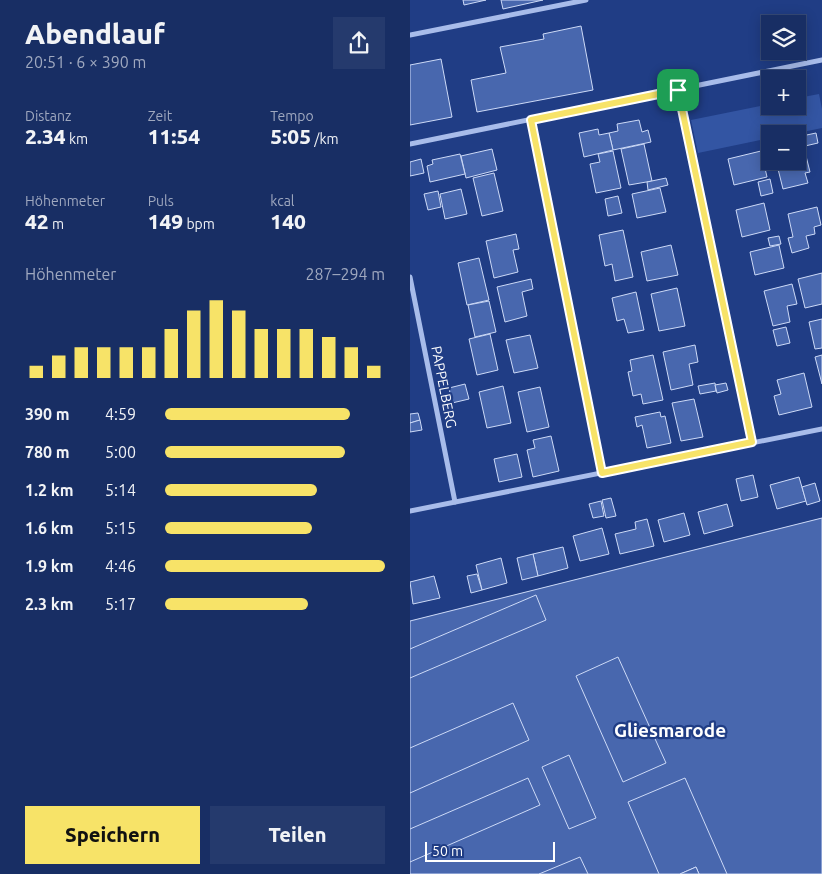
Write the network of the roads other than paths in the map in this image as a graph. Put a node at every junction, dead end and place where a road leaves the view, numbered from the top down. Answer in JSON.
{"nodes":[{"id":1,"x":586,"y":0,"type":"edge"},
{"id":2,"x":410,"y":35,"type":"edge"},
{"id":3,"x":822,"y":62,"type":"edge"},
{"id":4,"x":678,"y":90,"type":"junction"},
{"id":5,"x":531,"y":120,"type":"junction"},
{"id":6,"x":410,"y":144,"type":"edge"},
{"id":7,"x":410,"y":277,"type":"edge"},
{"id":8,"x":822,"y":429,"type":"edge"},
{"id":9,"x":752,"y":442,"type":"junction"},
{"id":10,"x":602,"y":473,"type":"junction"},
{"id":11,"x":456,"y":502,"type":"junction"},
{"id":12,"x":410,"y":511,"type":"edge"}],
"edges":[{"from":1,"to":2,"type":"street"},
{"from":3,"to":4,"type":"street"},
{"from":4,"to":5,"type":"street"},
{"from":4,"to":9,"type":"street"},
{"from":5,"to":6,"type":"street"},
{"from":5,"to":10,"type":"street"},
{"from":7,"to":11,"type":"street","name":"PAPPELBERG"},
{"from":8,"to":9,"type":"street"},
{"from":9,"to":10,"type":"street"},
{"from":10,"to":11,"type":"street"},
{"from":11,"to":12,"type":"street"}]}
